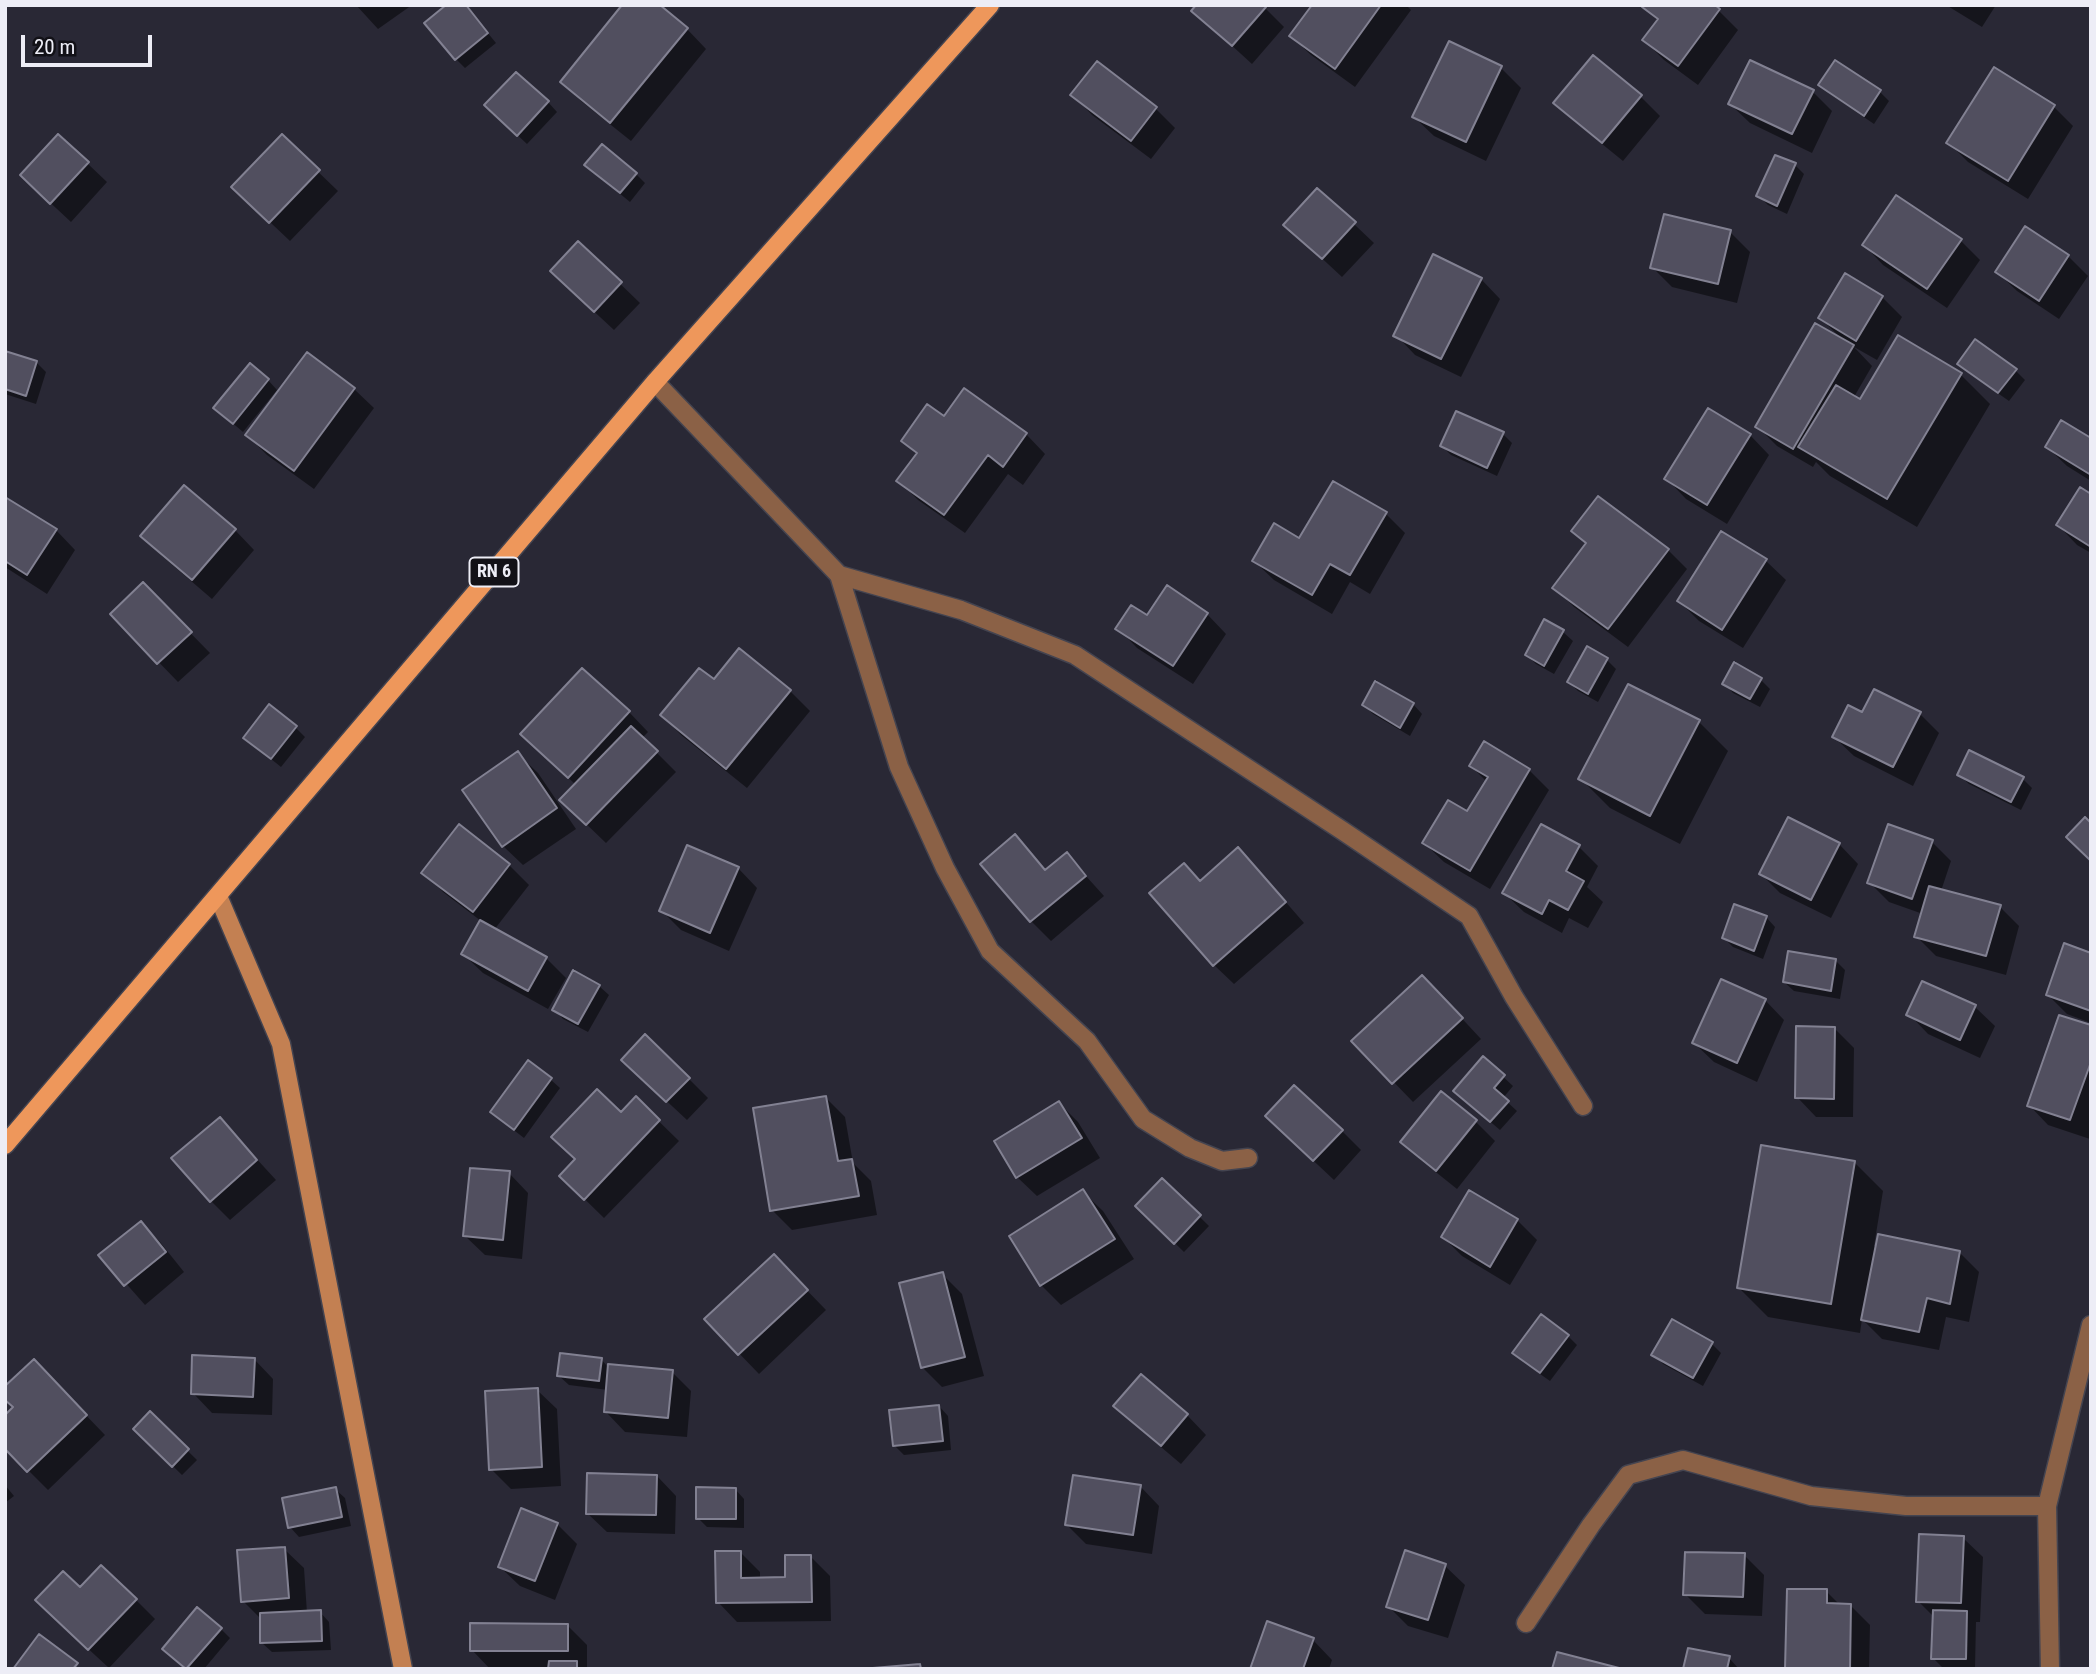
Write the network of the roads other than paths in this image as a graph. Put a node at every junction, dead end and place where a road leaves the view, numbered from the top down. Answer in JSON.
{"nodes":[{"id":1,"x":990,"y":5,"type":"edge"},
{"id":2,"x":655,"y":382,"type":"junction"},
{"id":3,"x":839,"y":575,"type":"junction"},
{"id":4,"x":218,"y":896,"type":"junction"},
{"id":5,"x":1583,"y":1106,"type":"dead end"},
{"id":6,"x":5,"y":1144,"type":"edge"},
{"id":7,"x":1248,"y":1158,"type":"dead end"},
{"id":8,"x":2091,"y":1325,"type":"edge"},
{"id":9,"x":2047,"y":1506,"type":"junction"},
{"id":10,"x":1526,"y":1623,"type":"dead end"},
{"id":11,"x":403,"y":1669,"type":"edge"},
{"id":12,"x":2050,"y":1669,"type":"edge"}],
"edges":[{"from":1,"to":2,"type":"main road","number":"RN 6"},
{"from":2,"to":3,"type":"street"},
{"from":2,"to":4,"type":"main road","number":"RN 6"},
{"from":3,"to":5,"type":"street"},
{"from":3,"to":7,"type":"street"},
{"from":4,"to":6,"type":"main road","number":"RN 6"},
{"from":4,"to":11,"type":"street"},
{"from":8,"to":9,"type":"street"},
{"from":9,"to":10,"type":"street"},
{"from":9,"to":12,"type":"street"}]}
